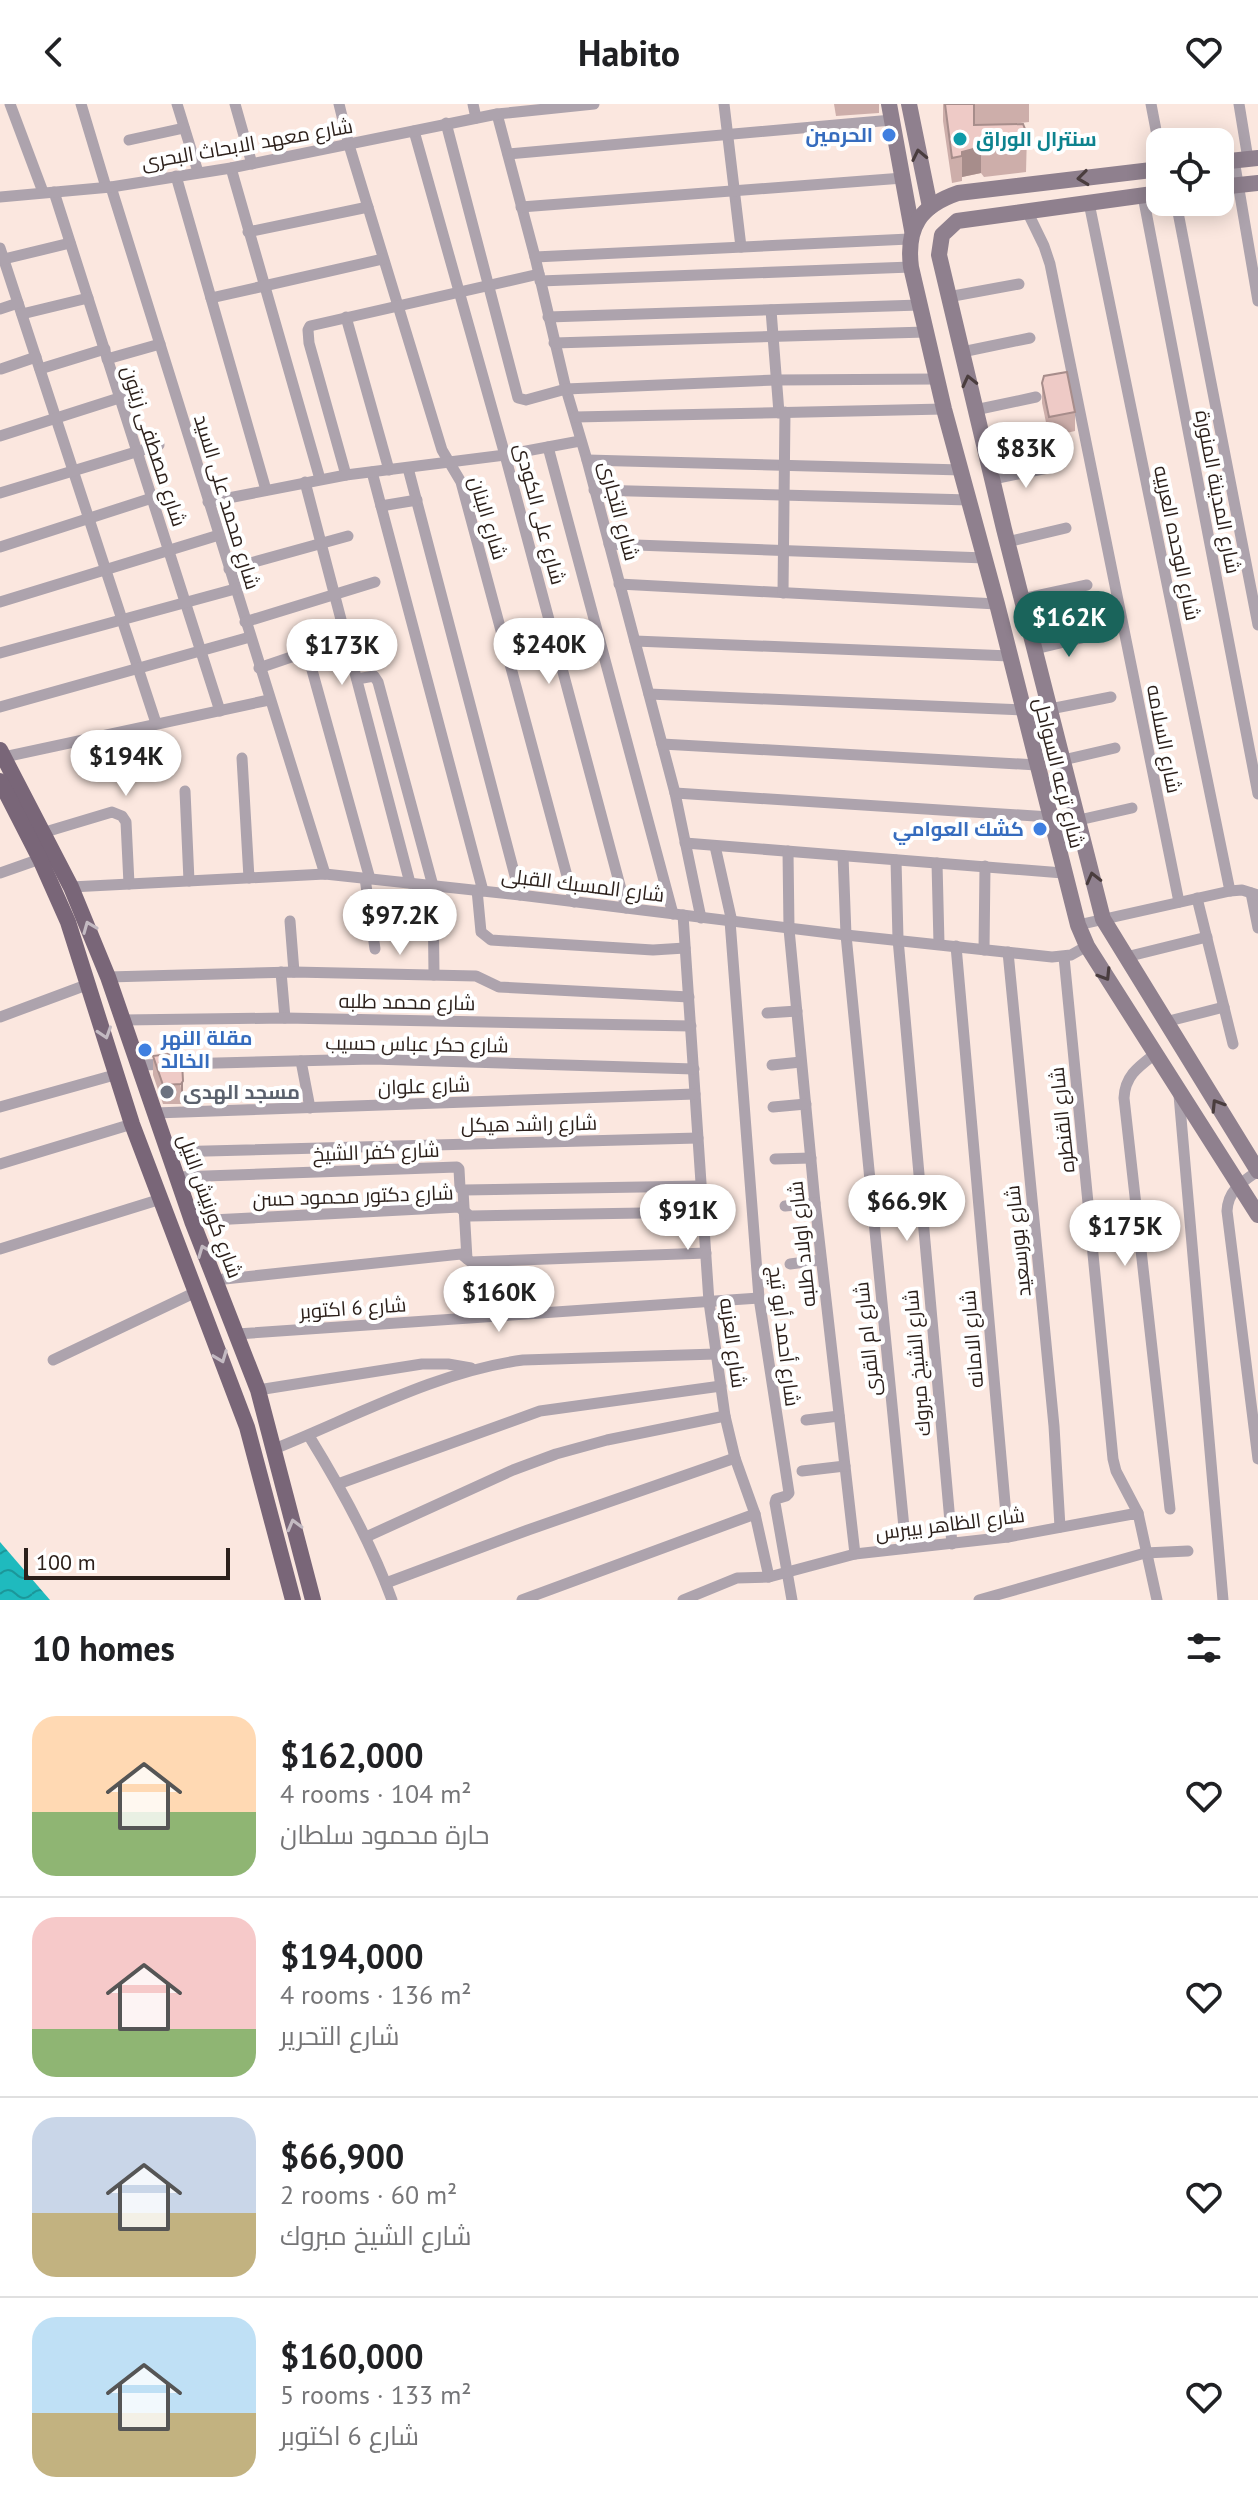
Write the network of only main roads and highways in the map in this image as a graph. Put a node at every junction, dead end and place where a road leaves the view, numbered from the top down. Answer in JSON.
{"nodes":[{"id":1,"x":909,"y":104,"type":"edge"},
{"id":2,"x":891,"y":112,"type":"edge"},
{"id":3,"x":1146,"y":171,"type":"edge"},
{"id":4,"x":1258,"y":183,"type":"edge"},
{"id":5,"x":1234,"y":185,"type":"edge"},
{"id":6,"x":1146,"y":195,"type":"edge"},
{"id":7,"x":930,"y":207,"type":"junction"},
{"id":8,"x":911,"y":234,"type":"junction"},
{"id":9,"x":979,"y":535,"type":"junction"},
{"id":10,"x":1006,"y":536,"type":"junction"},
{"id":11,"x":1040,"y":667,"type":"junction"},
{"id":12,"x":1014,"y":674,"type":"junction"},
{"id":13,"x":2,"y":754,"type":"edge"},
{"id":14,"x":0,"y":781,"type":"edge"},
{"id":15,"x":1258,"y":1171,"type":"edge"},
{"id":16,"x":1258,"y":1215,"type":"edge"},
{"id":17,"x":293,"y":1600,"type":"edge"},
{"id":18,"x":313,"y":1600,"type":"edge"}],
"edges":[{"from":7,"to":1,"type":"main road","one_way":true},
{"from":2,"to":8,"type":"main road","name":"شارع ترعه السواحل"},
{"from":3,"to":7,"type":"main road","one_way":true},
{"from":4,"to":5,"type":"main road"},
{"from":10,"to":6,"type":"main road","name":"شارع ترعه السواحل","one_way":true},
{"from":7,"to":8,"type":"main road"},
{"from":8,"to":9,"type":"main road","name":"شارع ترعه السواحل"},
{"from":9,"to":10,"type":"main road"},
{"from":9,"to":12,"type":"main road","name":"شارع ترعه السواحل"},
{"from":10,"to":11,"type":"main road","name":"شارع ترعه السواحل"},
{"from":11,"to":12,"type":"main road"},
{"from":15,"to":11,"type":"main road","name":"شارع ترعه السواحل","one_way":true},
{"from":12,"to":16,"type":"main road","name":"شارع ترعه السواحل","one_way":true},
{"from":18,"to":13,"type":"main road","name":"شارع كورنيش النيل","one_way":true},
{"from":14,"to":17,"type":"main road","one_way":true}]}
